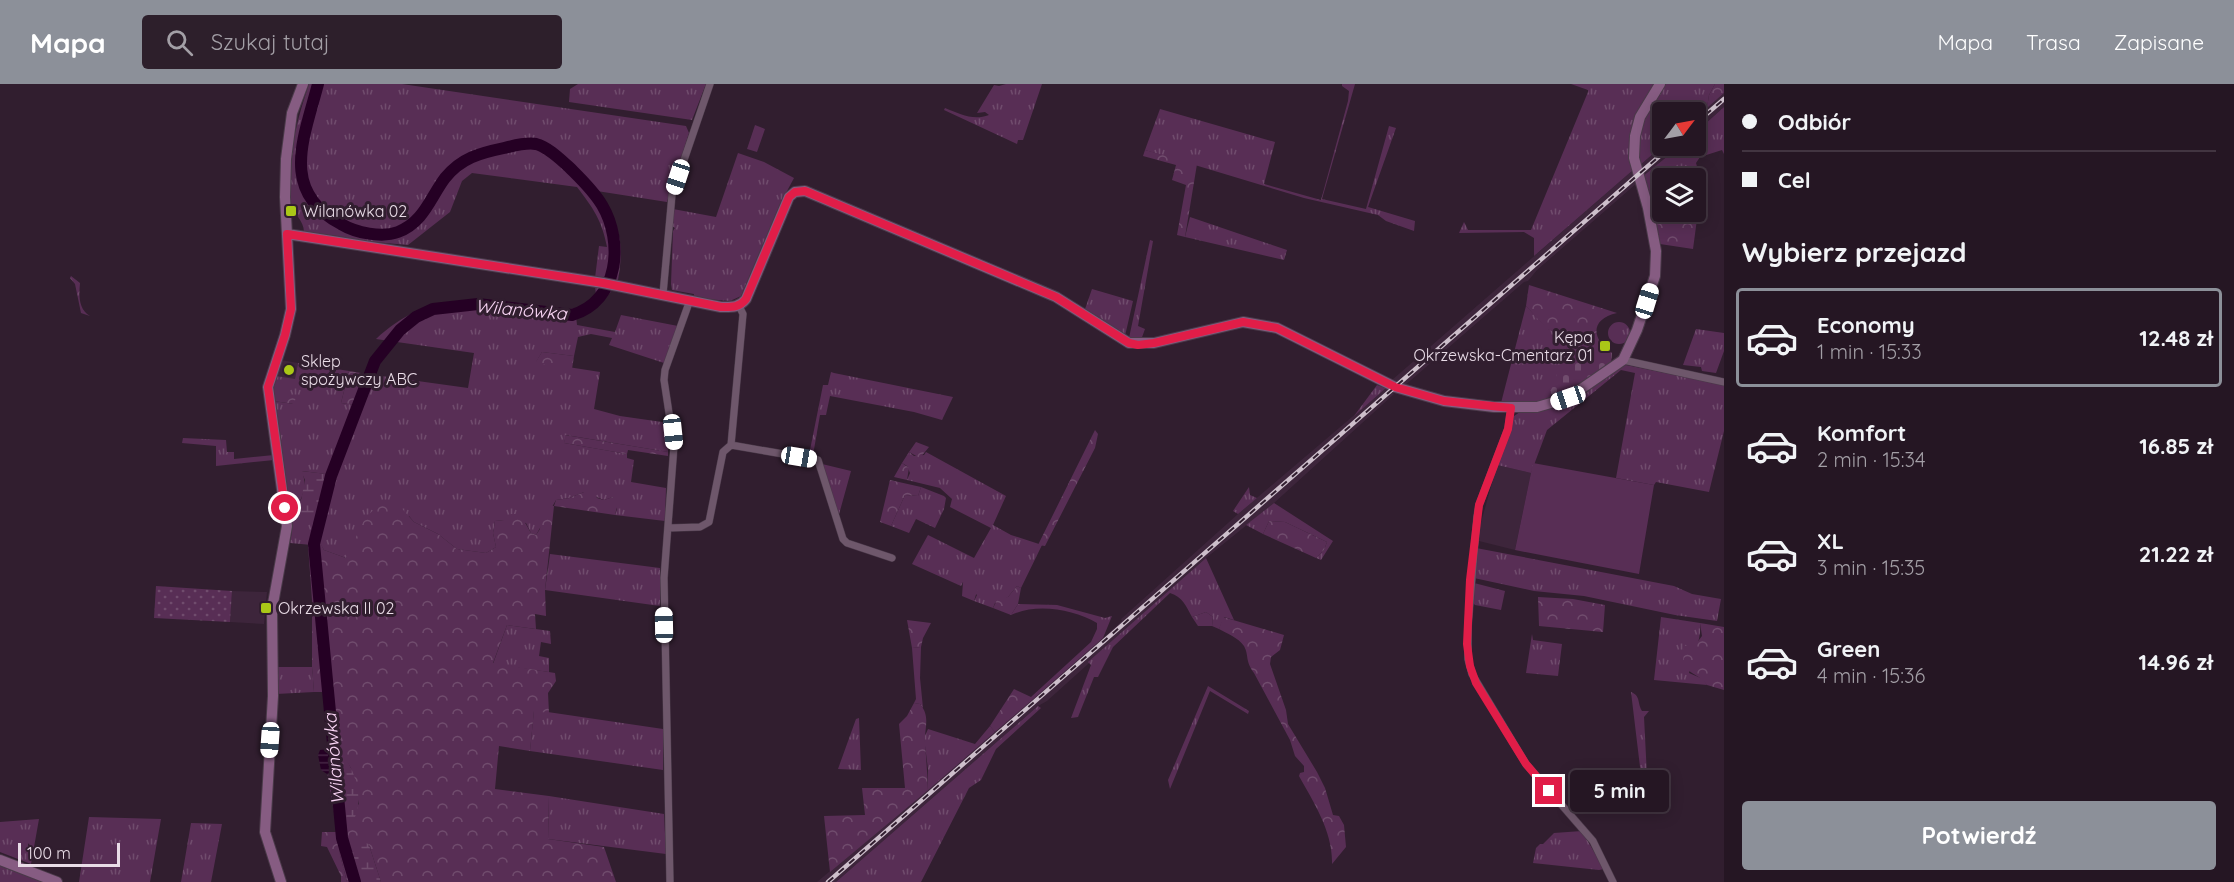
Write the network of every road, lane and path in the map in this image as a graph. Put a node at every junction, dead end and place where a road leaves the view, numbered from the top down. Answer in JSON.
{"nodes":[{"id":1,"x":303,"y":84,"type":"edge"},
{"id":2,"x":710,"y":84,"type":"edge"},
{"id":3,"x":1660,"y":84,"type":"edge"},
{"id":4,"x":287,"y":234,"type":"junction"},
{"id":5,"x":663,"y":294,"type":"junction"},
{"id":6,"x":690,"y":300,"type":"junction"},
{"id":7,"x":739,"y":306,"type":"junction"},
{"id":8,"x":1623,"y":360,"type":"junction"},
{"id":9,"x":1724,"y":381,"type":"edge"},
{"id":10,"x":1511,"y":408,"type":"junction"},
{"id":11,"x":731,"y":445,"type":"junction"},
{"id":12,"x":668,"y":528,"type":"junction"},
{"id":13,"x":892,"y":558,"type":"dead end"},
{"id":14,"x":0,"y":860,"type":"edge"},
{"id":15,"x":57,"y":882,"type":"edge"},
{"id":16,"x":281,"y":882,"type":"edge"},
{"id":17,"x":670,"y":882,"type":"edge"},
{"id":18,"x":1613,"y":882,"type":"edge"}],
"edges":[{"from":1,"to":4,"type":"street"},
{"from":2,"to":5,"type":"street"},
{"from":3,"to":8,"type":"street"},
{"from":4,"to":5,"type":"street"},
{"from":4,"to":16,"type":"street"},
{"from":5,"to":6,"type":"street"},
{"from":6,"to":7,"type":"street"},
{"from":6,"to":12,"type":"street"},
{"from":7,"to":10,"type":"street"},
{"from":7,"to":11,"type":"street"},
{"from":8,"to":9,"type":"street"},
{"from":8,"to":10,"type":"street"},
{"from":10,"to":18,"type":"street"},
{"from":11,"to":12,"type":"street"},
{"from":11,"to":13,"type":"street"},
{"from":12,"to":17,"type":"street"},
{"from":14,"to":15,"type":"street"}]}
